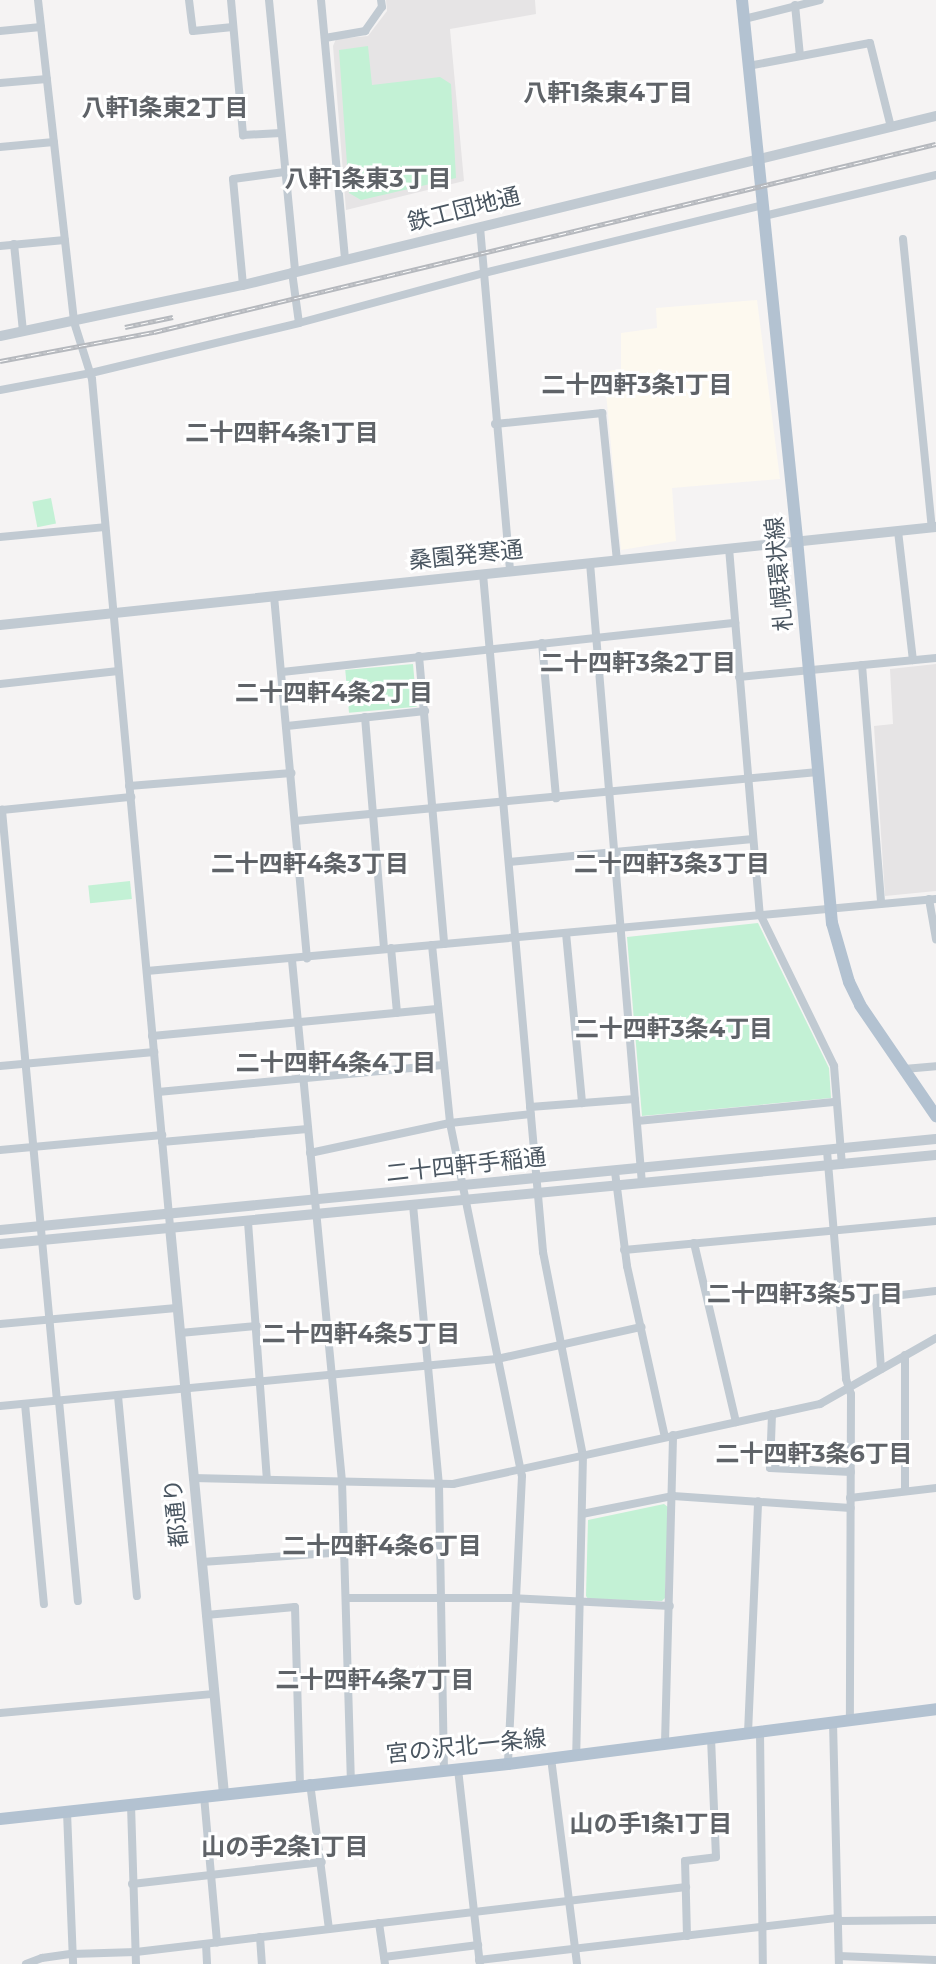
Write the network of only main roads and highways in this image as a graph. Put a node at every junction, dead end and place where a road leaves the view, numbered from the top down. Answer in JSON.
{"nodes":[{"id":1,"x":742,"y":0,"type":"edge"},
{"id":2,"x":936,"y":1116,"type":"edge"},
{"id":3,"x":936,"y":1709,"type":"edge"},
{"id":4,"x":0,"y":1819,"type":"edge"}],
"edges":[{"from":1,"to":2,"type":"main road","name":"札幌環状線"},
{"from":3,"to":4,"type":"main road","name":"宮の沢北一条線"}]}
